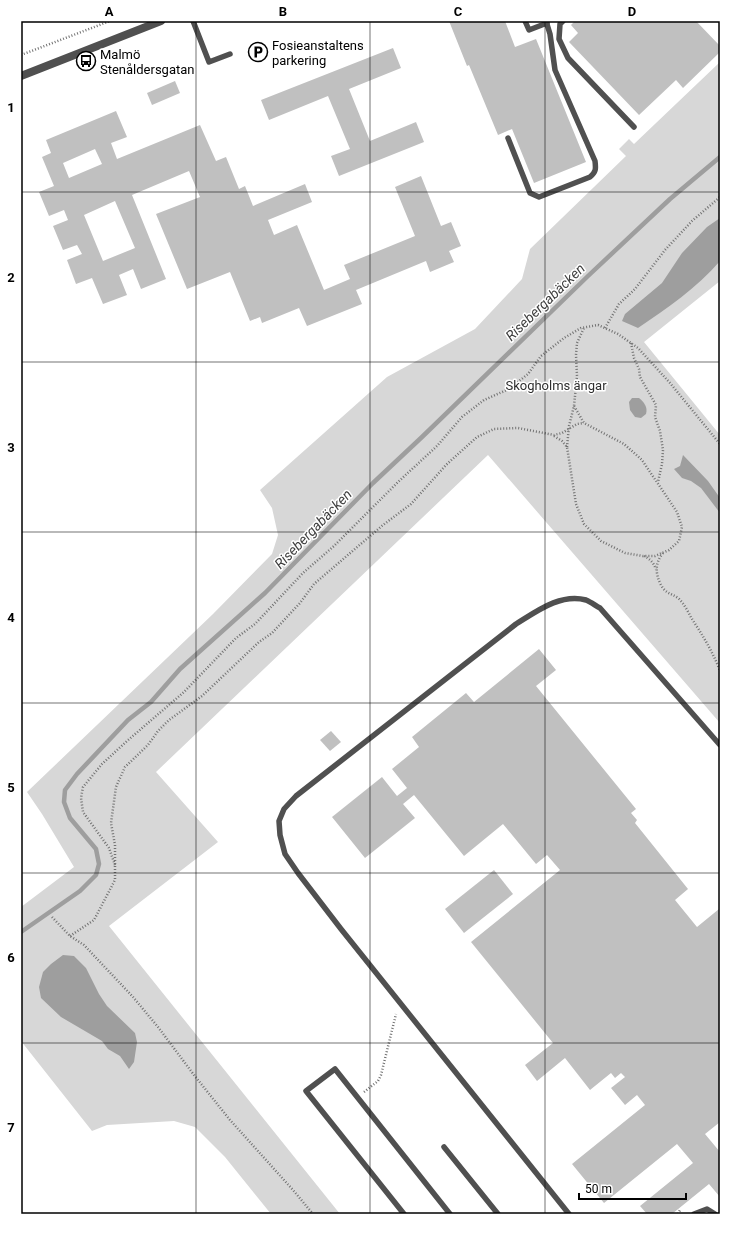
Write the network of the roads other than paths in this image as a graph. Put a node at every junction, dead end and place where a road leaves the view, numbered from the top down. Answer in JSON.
{"nodes":[{"id":1,"x":161,"y":21,"type":"edge"},
{"id":2,"x":192,"y":21,"type":"edge"},
{"id":3,"x":525,"y":21,"type":"edge"},
{"id":4,"x":563,"y":21,"type":"edge"},
{"id":5,"x":547,"y":22,"type":"edge"},
{"id":6,"x":230,"y":54,"type":"dead end"},
{"id":7,"x":21,"y":76,"type":"edge"},
{"id":8,"x":634,"y":127,"type":"dead end"},
{"id":9,"x":508,"y":138,"type":"dead end"},
{"id":10,"x":720,"y":745,"type":"edge"},
{"id":11,"x":444,"y":1147,"type":"dead end"},
{"id":12,"x":404,"y":1214,"type":"edge"},
{"id":13,"x":450,"y":1214,"type":"edge"},
{"id":14,"x":498,"y":1214,"type":"edge"},
{"id":15,"x":569,"y":1214,"type":"edge"},
{"id":16,"x":694,"y":1214,"type":"edge"},
{"id":17,"x":715,"y":1214,"type":"edge"}],
"edges":[{"from":1,"to":7,"type":"street"},
{"from":2,"to":6,"type":"lane"},
{"from":3,"to":5,"type":"lane"},
{"from":4,"to":8,"type":"lane"},
{"from":5,"to":9,"type":"lane"},
{"from":10,"to":15,"type":"lane"},
{"from":11,"to":14,"type":"lane"},
{"from":12,"to":13,"type":"lane"},
{"from":16,"to":17,"type":"lane"}]}
